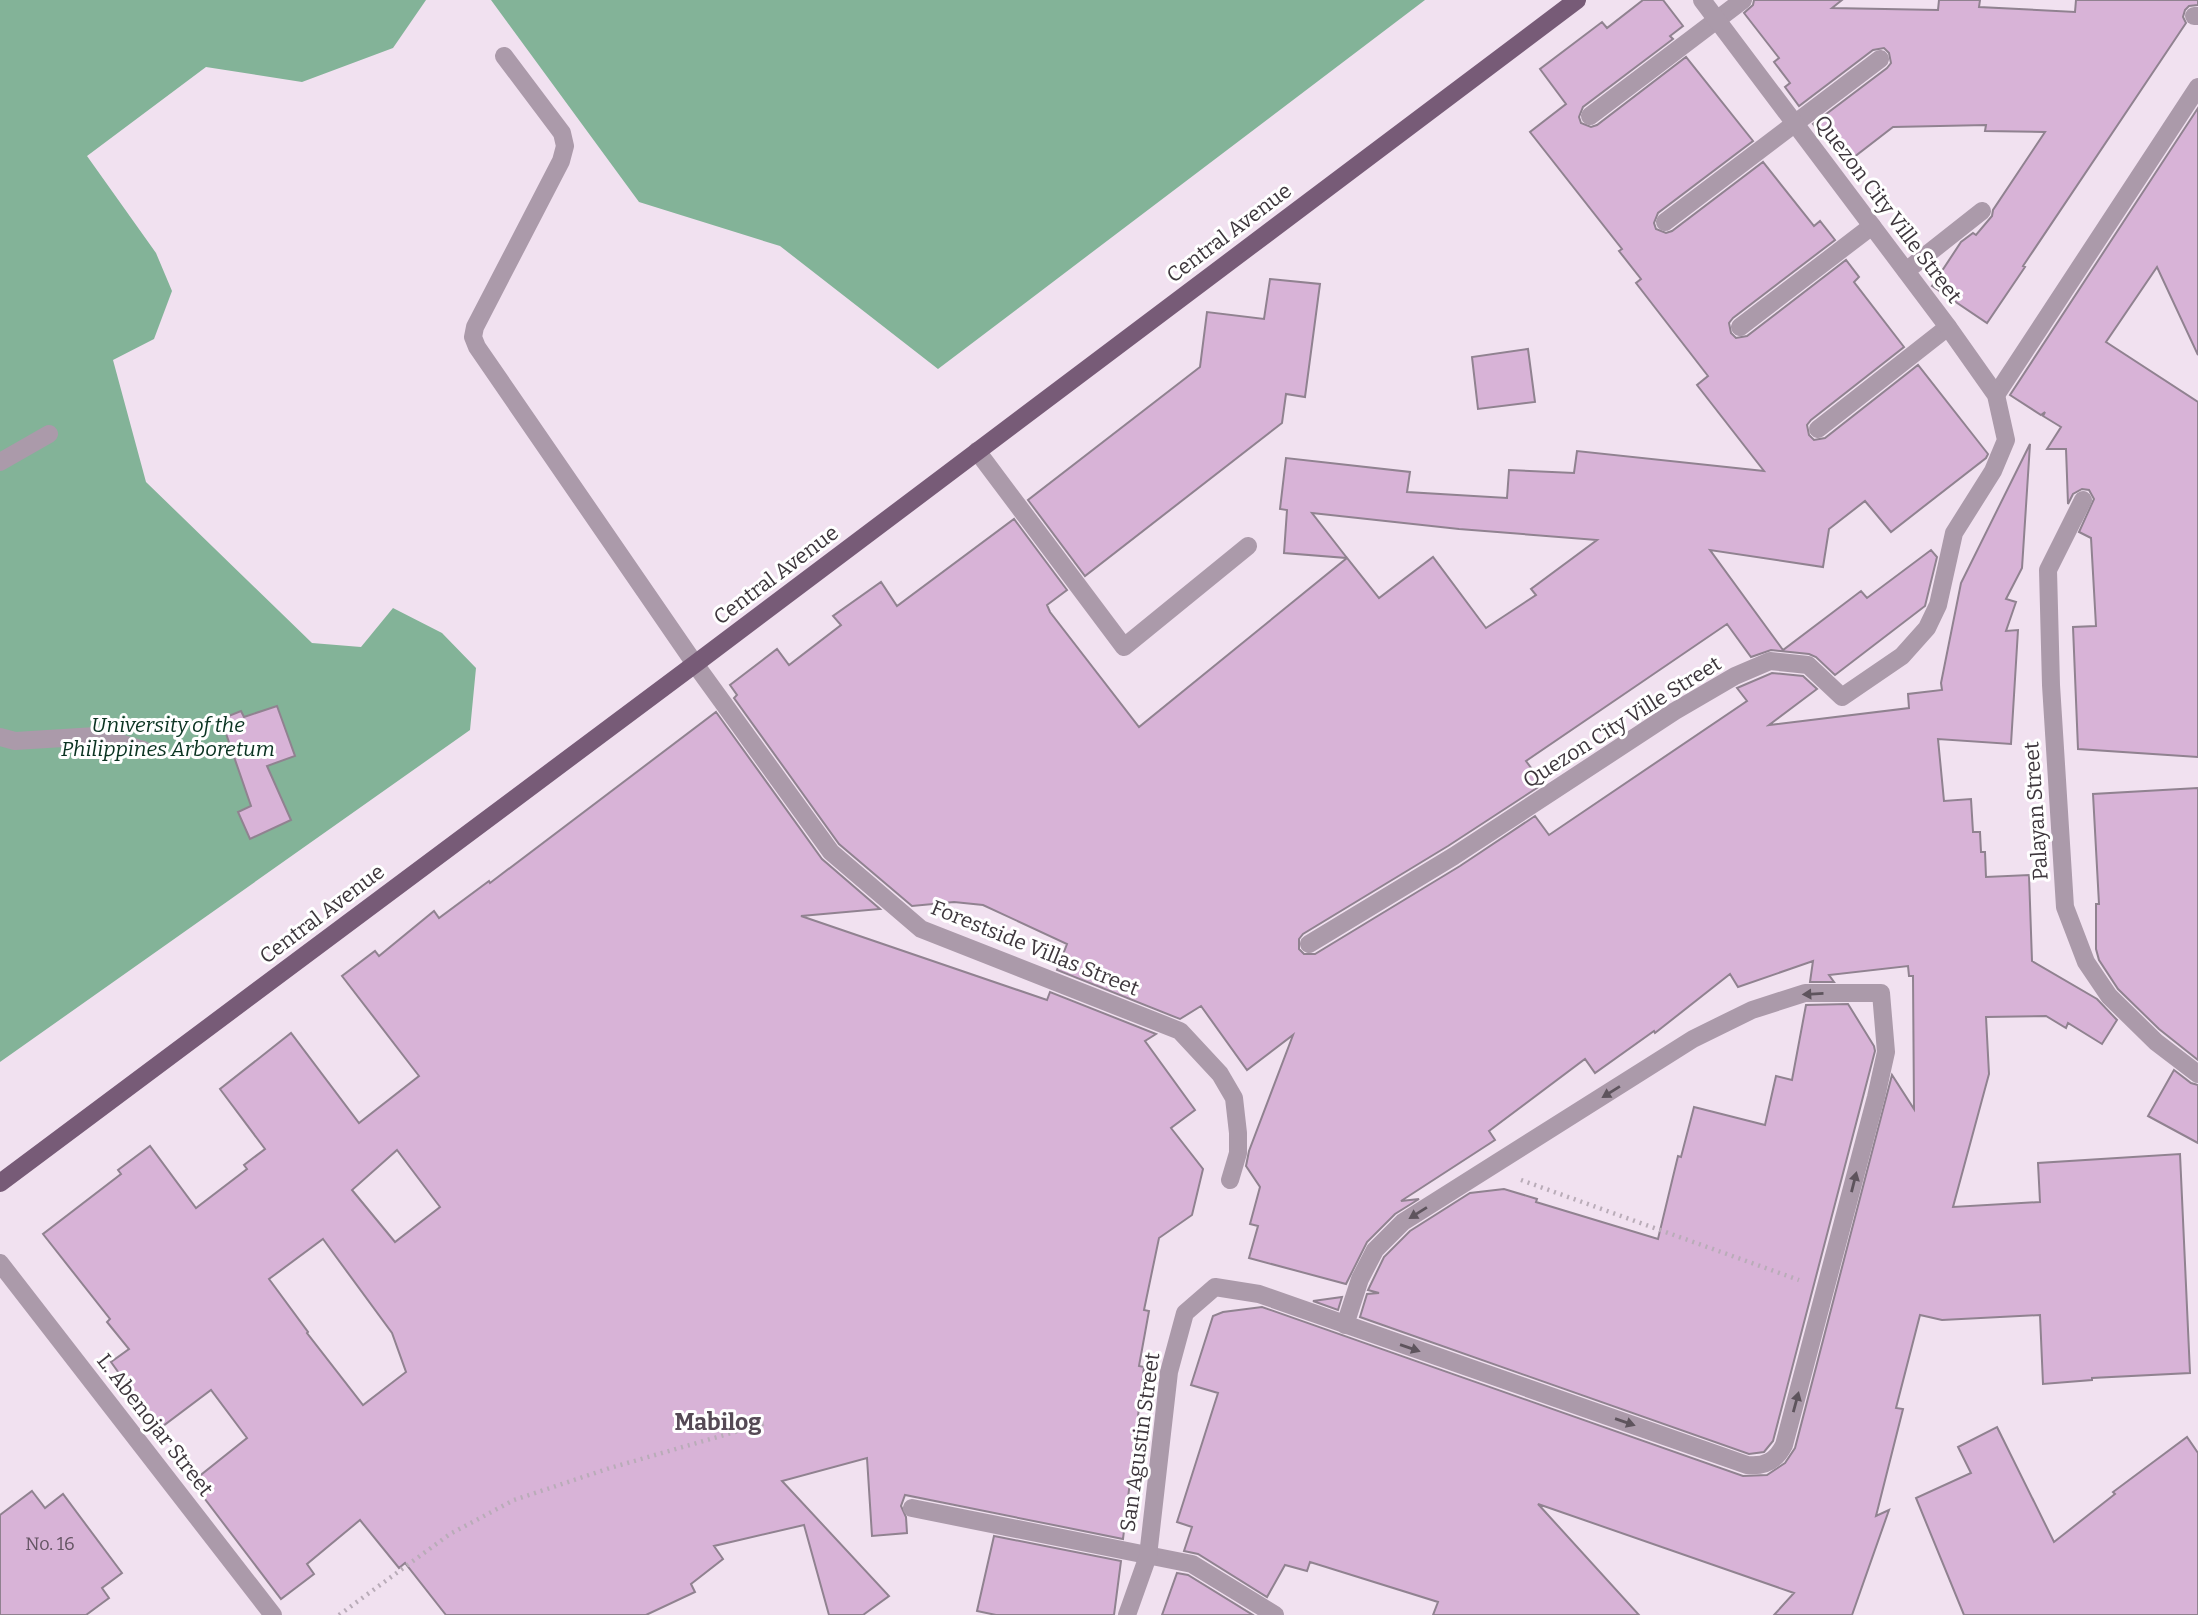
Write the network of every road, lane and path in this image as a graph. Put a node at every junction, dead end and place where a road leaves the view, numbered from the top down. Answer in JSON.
{"nodes":[{"id":1,"x":1577,"y":0,"type":"edge"},
{"id":2,"x":1702,"y":0,"type":"edge"},
{"id":3,"x":1743,"y":0,"type":"edge"},
{"id":4,"x":1717,"y":20,"type":"junction"},
{"id":5,"x":504,"y":56,"type":"dead end"},
{"id":6,"x":1880,"y":59,"type":"dead end"},
{"id":7,"x":2198,"y":88,"type":"edge"},
{"id":8,"x":1590,"y":116,"type":"dead end"},
{"id":9,"x":1795,"y":123,"type":"junction"},
{"id":10,"x":1982,"y":211,"type":"dead end"},
{"id":11,"x":1665,"y":222,"type":"dead end"},
{"id":12,"x":1872,"y":226,"type":"junction"},
{"id":13,"x":1906,"y":271,"type":"junction"},
{"id":14,"x":1740,"y":327,"type":"dead end"},
{"id":15,"x":1948,"y":327,"type":"junction"},
{"id":16,"x":1996,"y":395,"type":"junction"},
{"id":17,"x":1818,"y":429,"type":"dead end"},
{"id":18,"x":49,"y":434,"type":"dead end"},
{"id":19,"x":977,"y":451,"type":"junction"},
{"id":20,"x":0,"y":461,"type":"edge"},
{"id":21,"x":2083,"y":500,"type":"dead end"},
{"id":22,"x":1248,"y":547,"type":"dead end"},
{"id":23,"x":695,"y":664,"type":"junction"},
{"id":24,"x":0,"y":737,"type":"edge"},
{"id":25,"x":143,"y":750,"type":"dead end"},
{"id":26,"x":1309,"y":944,"type":"dead end"},
{"id":27,"x":2198,"y":1074,"type":"edge"},
{"id":28,"x":1488,"y":1168,"type":"junction"},
{"id":29,"x":1230,"y":1180,"type":"dead end"},
{"id":30,"x":0,"y":1183,"type":"edge"},
{"id":31,"x":0,"y":1263,"type":"edge"},
{"id":32,"x":1826,"y":1289,"type":"junction"},
{"id":33,"x":1345,"y":1325,"type":"junction"},
{"id":34,"x":766,"y":1423,"type":"dead end"},
{"id":35,"x":912,"y":1508,"type":"dead end"},
{"id":36,"x":1147,"y":1556,"type":"junction"},
{"id":37,"x":273,"y":1615,"type":"edge"},
{"id":38,"x":339,"y":1615,"type":"edge"},
{"id":39,"x":1127,"y":1615,"type":"edge"},
{"id":40,"x":1275,"y":1615,"type":"edge"}],
"edges":[{"from":1,"to":19,"type":"main road","name":"Central Avenue"},
{"from":2,"to":4,"type":"street","name":"Quezon City Ville Street"},
{"from":3,"to":4,"type":"street"},
{"from":4,"to":8,"type":"street"},
{"from":4,"to":9,"type":"street","name":"Quezon City Ville Street"},
{"from":5,"to":23,"type":"street","name":"Forestside Villas Street"},
{"from":6,"to":9,"type":"street"},
{"from":7,"to":16,"type":"street"},
{"from":9,"to":11,"type":"street"},
{"from":9,"to":12,"type":"street","name":"Quezon City Ville Street"},
{"from":10,"to":13,"type":"street"},
{"from":12,"to":13,"type":"street","name":"Quezon City Ville Street"},
{"from":12,"to":14,"type":"street"},
{"from":13,"to":15,"type":"street","name":"Quezon City Ville Street"},
{"from":15,"to":16,"type":"street","name":"Quezon City Ville Street"},
{"from":15,"to":17,"type":"street"},
{"from":16,"to":26,"type":"street","name":"Quezon City Ville Street"},
{"from":18,"to":20,"type":"street"},
{"from":19,"to":22,"type":"street"},
{"from":19,"to":23,"type":"main road","name":"Central Avenue"},
{"from":21,"to":27,"type":"street","name":"Palayan Street"},
{"from":23,"to":29,"type":"street","name":"Forestside Villas Street"},
{"from":23,"to":30,"type":"main road","name":"Central Avenue"},
{"from":24,"to":25,"type":"street"},
{"from":28,"to":32,"type":"path"},
{"from":32,"to":28,"type":"street","one_way":true},
{"from":28,"to":33,"type":"street","one_way":true},
{"from":31,"to":37,"type":"street","name":"L. Abenojar Street"},
{"from":33,"to":32,"type":"street","one_way":true},
{"from":33,"to":36,"type":"street","name":"San Agustin Street"},
{"from":34,"to":38,"type":"path"},
{"from":35,"to":36,"type":"street"},
{"from":36,"to":39,"type":"street","name":"San Agustin Street"},
{"from":36,"to":40,"type":"street"}]}
